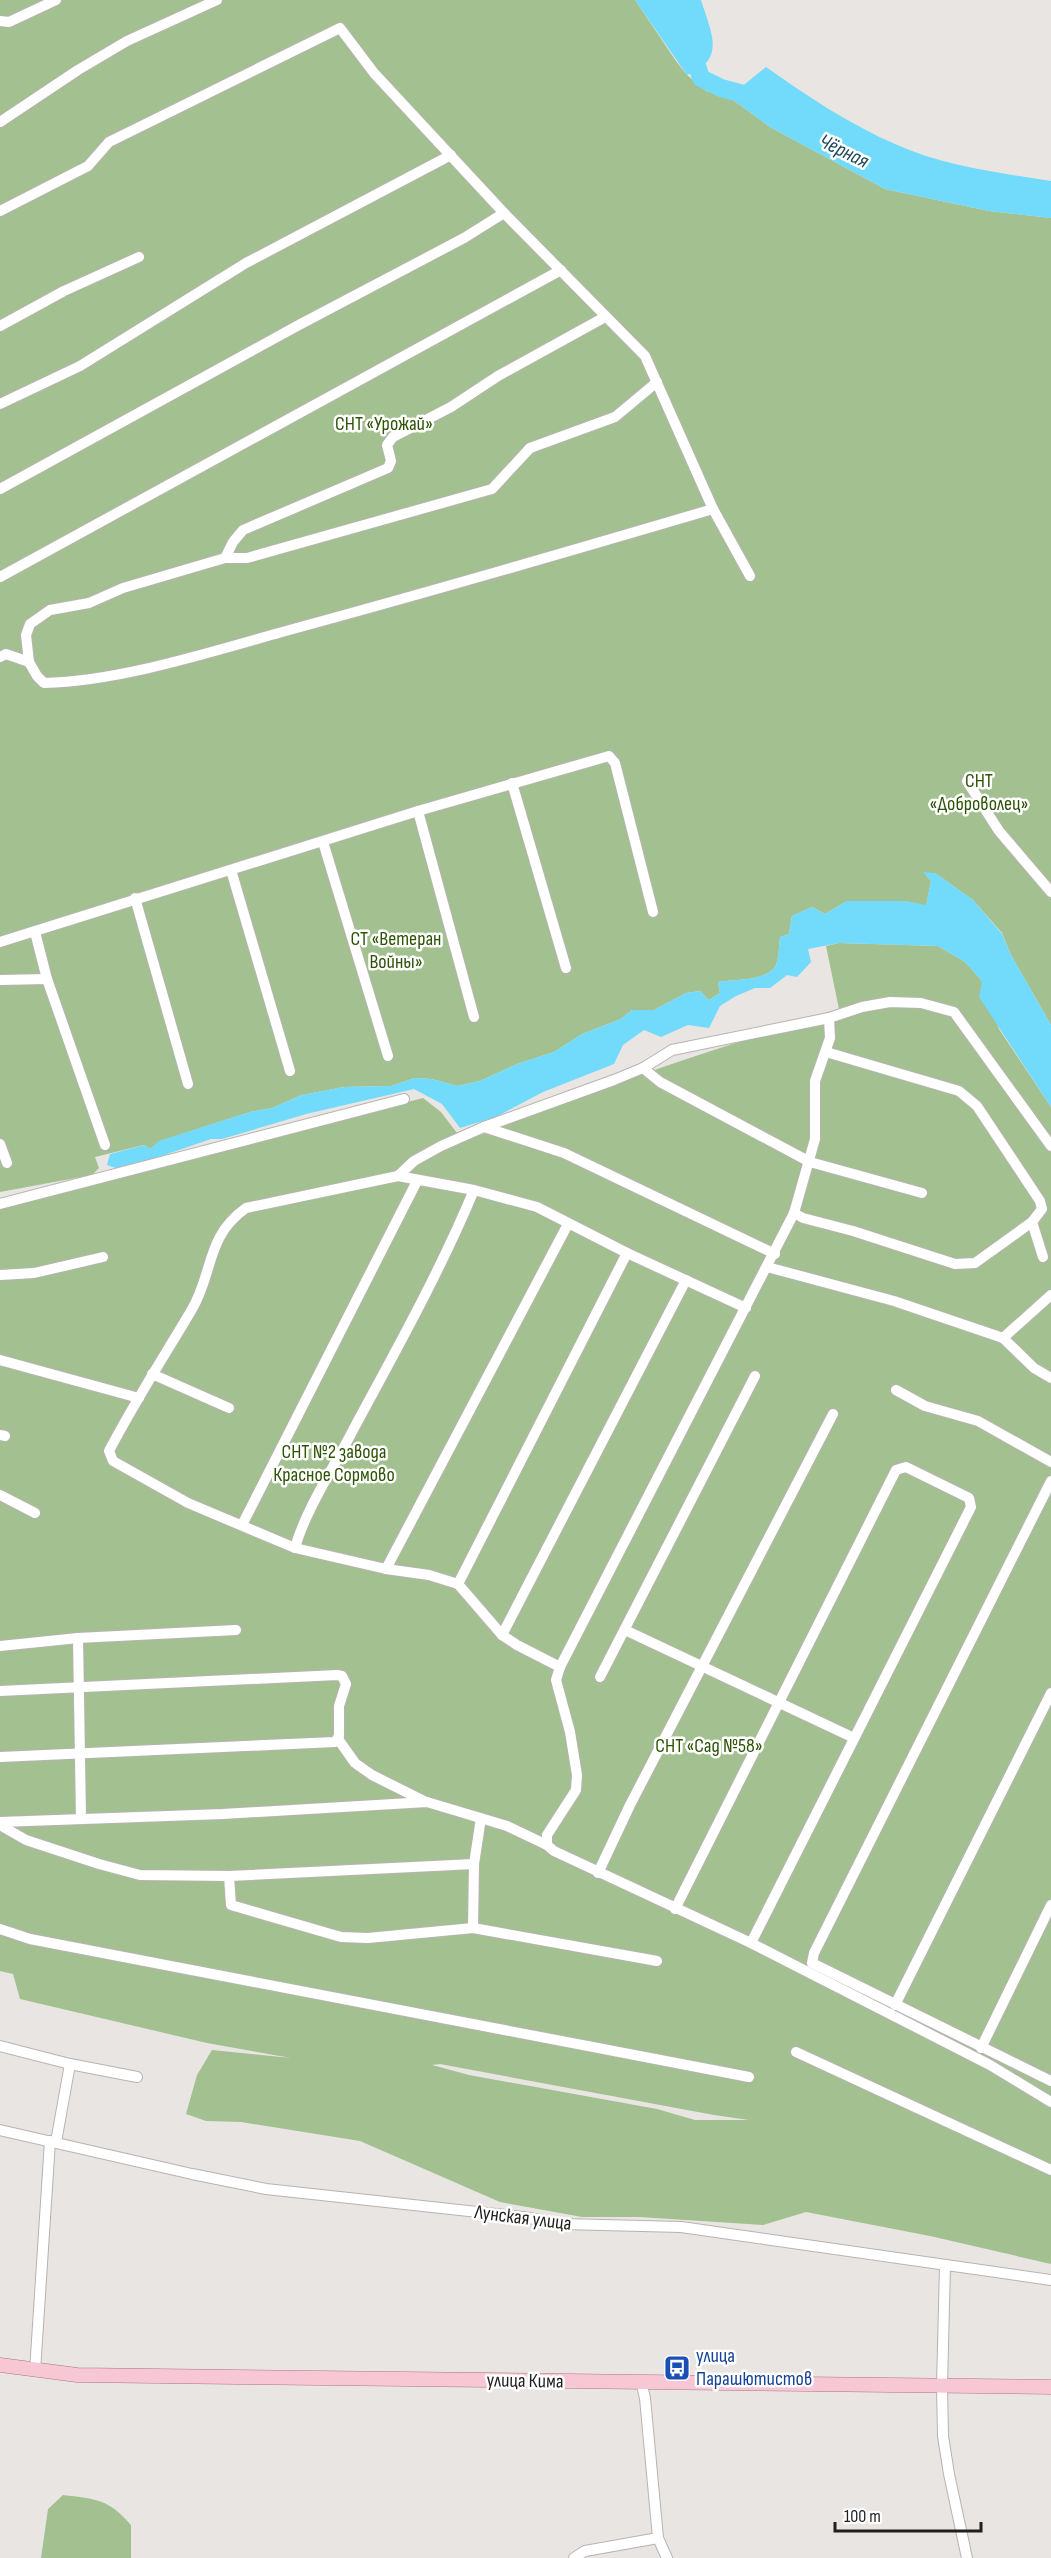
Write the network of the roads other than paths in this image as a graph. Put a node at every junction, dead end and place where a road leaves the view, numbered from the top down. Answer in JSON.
{"nodes":[{"id":1,"x":56,"y":0,"type":"edge"},
{"id":2,"x":217,"y":0,"type":"edge"},
{"id":3,"x":0,"y":21,"type":"edge"},
{"id":4,"x":0,"y":122,"type":"edge"},
{"id":5,"x":451,"y":155,"type":"junction"},
{"id":6,"x":0,"y":211,"type":"edge"},
{"id":7,"x":504,"y":213,"type":"junction"},
{"id":8,"x":140,"y":257,"type":"dead end"},
{"id":9,"x":561,"y":270,"type":"junction"},
{"id":10,"x":605,"y":317,"type":"junction"},
{"id":11,"x":0,"y":326,"type":"edge"},
{"id":12,"x":657,"y":382,"type":"junction"},
{"id":13,"x":0,"y":404,"type":"edge"},
{"id":14,"x":0,"y":489,"type":"edge"},
{"id":15,"x":713,"y":509,"type":"junction"},
{"id":16,"x":225,"y":558,"type":"junction"},
{"id":17,"x":750,"y":576,"type":"dead end"},
{"id":18,"x":0,"y":577,"type":"edge"},
{"id":19,"x":0,"y":657,"type":"edge"},
{"id":20,"x":29,"y":662,"type":"junction"},
{"id":21,"x":967,"y":781,"type":"dead end"},
{"id":22,"x":512,"y":783,"type":"junction"},
{"id":23,"x":418,"y":811,"type":"junction"},
{"id":24,"x":323,"y":842,"type":"junction"},
{"id":25,"x":231,"y":870,"type":"junction"},
{"id":26,"x":1051,"y":892,"type":"edge"},
{"id":27,"x":135,"y":898,"type":"junction"},
{"id":28,"x":652,"y":912,"type":"dead end"},
{"id":29,"x":35,"y":932,"type":"junction"},
{"id":30,"x":0,"y":942,"type":"edge"},
{"id":31,"x":566,"y":968,"type":"dead end"},
{"id":32,"x":47,"y":979,"type":"junction"},
{"id":33,"x":0,"y":980,"type":"edge"},
{"id":34,"x":474,"y":1017,"type":"dead end"},
{"id":35,"x":830,"y":1018,"type":"junction"},
{"id":36,"x":826,"y":1052,"type":"junction"},
{"id":37,"x":388,"y":1056,"type":"dead end"},
{"id":38,"x":643,"y":1068,"type":"junction"},
{"id":39,"x":290,"y":1071,"type":"dead end"},
{"id":40,"x":188,"y":1084,"type":"dead end"},
{"id":41,"x":404,"y":1100,"type":"dead end"},
{"id":42,"x":484,"y":1127,"type":"junction"},
{"id":43,"x":0,"y":1144,"type":"edge"},
{"id":44,"x":105,"y":1145,"type":"dead end"},
{"id":45,"x":1051,"y":1146,"type":"edge"},
{"id":46,"x":810,"y":1162,"type":"junction"},
{"id":47,"x":7,"y":1164,"type":"dead end"},
{"id":48,"x":398,"y":1176,"type":"junction"},
{"id":49,"x":417,"y":1181,"type":"junction"},
{"id":50,"x":474,"y":1190,"type":"junction"},
{"id":51,"x":922,"y":1192,"type":"dead end"},
{"id":52,"x":0,"y":1204,"type":"edge"},
{"id":53,"x":794,"y":1213,"type":"junction"},
{"id":54,"x":1032,"y":1222,"type":"junction"},
{"id":55,"x":568,"y":1224,"type":"junction"},
{"id":56,"x":627,"y":1253,"type":"junction"},
{"id":57,"x":775,"y":1254,"type":"junction"},
{"id":58,"x":103,"y":1257,"type":"dead end"},
{"id":59,"x":1043,"y":1257,"type":"dead end"},
{"id":60,"x":767,"y":1268,"type":"junction"},
{"id":61,"x":0,"y":1275,"type":"edge"},
{"id":62,"x":686,"y":1281,"type":"junction"},
{"id":63,"x":1051,"y":1295,"type":"edge"},
{"id":64,"x":746,"y":1308,"type":"junction"},
{"id":65,"x":1003,"y":1338,"type":"junction"},
{"id":66,"x":0,"y":1360,"type":"edge"},
{"id":67,"x":153,"y":1374,"type":"junction"},
{"id":68,"x":755,"y":1376,"type":"dead end"},
{"id":69,"x":1051,"y":1378,"type":"edge"},
{"id":70,"x":896,"y":1390,"type":"dead end"},
{"id":71,"x":139,"y":1398,"type":"junction"},
{"id":72,"x":229,"y":1408,"type":"dead end"},
{"id":73,"x":833,"y":1414,"type":"dead end"},
{"id":74,"x":1051,"y":1462,"type":"edge"},
{"id":75,"x":1051,"y":1481,"type":"edge"},
{"id":76,"x":0,"y":1495,"type":"edge"},
{"id":77,"x":35,"y":1513,"type":"dead end"},
{"id":78,"x":242,"y":1526,"type":"junction"},
{"id":79,"x":295,"y":1548,"type":"junction"},
{"id":80,"x":387,"y":1569,"type":"junction"},
{"id":81,"x":458,"y":1584,"type":"junction"},
{"id":82,"x":236,"y":1630,"type":"dead end"},
{"id":83,"x":625,"y":1630,"type":"junction"},
{"id":84,"x":502,"y":1635,"type":"junction"},
{"id":85,"x":78,"y":1638,"type":"junction"},
{"id":86,"x":0,"y":1646,"type":"edge"},
{"id":87,"x":702,"y":1666,"type":"junction"},
{"id":88,"x":560,"y":1667,"type":"junction"},
{"id":89,"x":600,"y":1677,"type":"dead end"},
{"id":90,"x":78,"y":1687,"type":"junction"},
{"id":91,"x":0,"y":1691,"type":"edge"},
{"id":92,"x":1051,"y":1694,"type":"edge"},
{"id":93,"x":780,"y":1703,"type":"junction"},
{"id":94,"x":854,"y":1738,"type":"junction"},
{"id":95,"x":338,"y":1739,"type":"junction"},
{"id":96,"x":78,"y":1754,"type":"junction"},
{"id":97,"x":0,"y":1757,"type":"edge"},
{"id":98,"x":427,"y":1802,"type":"junction"},
{"id":99,"x":81,"y":1818,"type":"junction"},
{"id":100,"x":481,"y":1818,"type":"junction"},
{"id":101,"x":0,"y":1823,"type":"edge"},
{"id":102,"x":546,"y":1845,"type":"junction"},
{"id":103,"x":474,"y":1864,"type":"junction"},
{"id":104,"x":598,"y":1873,"type":"junction"},
{"id":105,"x":229,"y":1876,"type":"junction"},
{"id":106,"x":1051,"y":1905,"type":"edge"},
{"id":107,"x":675,"y":1909,"type":"junction"},
{"id":108,"x":473,"y":1928,"type":"junction"},
{"id":109,"x":0,"y":1929,"type":"edge"},
{"id":110,"x":751,"y":1943,"type":"junction"},
{"id":111,"x":657,"y":1961,"type":"dead end"},
{"id":112,"x":895,"y":2005,"type":"junction"},
{"id":113,"x":0,"y":2046,"type":"edge"},
{"id":114,"x":981,"y":2048,"type":"junction"},
{"id":115,"x":796,"y":2052,"type":"dead end"},
{"id":116,"x":69,"y":2064,"type":"junction"},
{"id":117,"x":137,"y":2077,"type":"dead end"},
{"id":118,"x":749,"y":2077,"type":"dead end"},
{"id":119,"x":1051,"y":2081,"type":"edge"},
{"id":120,"x":1051,"y":2102,"type":"edge"},
{"id":121,"x":0,"y":2130,"type":"edge"},
{"id":122,"x":53,"y":2141,"type":"junction"},
{"id":123,"x":1051,"y":2170,"type":"edge"},
{"id":124,"x":945,"y":2266,"type":"junction"},
{"id":125,"x":1051,"y":2280,"type":"edge"},
{"id":126,"x":0,"y":2365,"type":"edge"},
{"id":127,"x":35,"y":2371,"type":"junction"},
{"id":128,"x":642,"y":2381,"type":"junction"},
{"id":129,"x":942,"y":2386,"type":"junction"},
{"id":130,"x":1051,"y":2387,"type":"edge"},
{"id":131,"x":658,"y":2538,"type":"junction"},
{"id":132,"x":574,"y":2558,"type":"edge"},
{"id":133,"x":667,"y":2558,"type":"edge"},
{"id":134,"x":967,"y":2558,"type":"edge"}],
"edges":[{"from":1,"to":3,"type":"street"},
{"from":2,"to":4,"type":"street"},
{"from":5,"to":6,"type":"street"},
{"from":5,"to":7,"type":"street"},
{"from":5,"to":13,"type":"street"},
{"from":7,"to":9,"type":"street"},
{"from":7,"to":14,"type":"street"},
{"from":8,"to":11,"type":"street"},
{"from":9,"to":10,"type":"street"},
{"from":9,"to":18,"type":"street"},
{"from":10,"to":12,"type":"street"},
{"from":10,"to":16,"type":"street"},
{"from":12,"to":15,"type":"street"},
{"from":12,"to":16,"type":"street"},
{"from":15,"to":17,"type":"street"},
{"from":15,"to":20,"type":"street"},
{"from":16,"to":20,"type":"street"},
{"from":19,"to":20,"type":"street"},
{"from":21,"to":26,"type":"street"},
{"from":22,"to":23,"type":"street"},
{"from":22,"to":28,"type":"street"},
{"from":22,"to":31,"type":"street"},
{"from":23,"to":24,"type":"street"},
{"from":23,"to":34,"type":"street"},
{"from":24,"to":25,"type":"street"},
{"from":24,"to":37,"type":"street"},
{"from":25,"to":27,"type":"street"},
{"from":25,"to":39,"type":"street"},
{"from":27,"to":29,"type":"street"},
{"from":27,"to":40,"type":"street"},
{"from":29,"to":30,"type":"street"},
{"from":29,"to":32,"type":"street"},
{"from":32,"to":33,"type":"street"},
{"from":32,"to":44,"type":"street"},
{"from":35,"to":36,"type":"street"},
{"from":35,"to":38,"type":"street"},
{"from":35,"to":45,"type":"street"},
{"from":36,"to":46,"type":"street"},
{"from":36,"to":54,"type":"street"},
{"from":38,"to":42,"type":"street"},
{"from":38,"to":46,"type":"street"},
{"from":41,"to":52,"type":"street"},
{"from":42,"to":48,"type":"street"},
{"from":42,"to":57,"type":"street"},
{"from":43,"to":47,"type":"street"},
{"from":46,"to":51,"type":"street"},
{"from":46,"to":53,"type":"street"},
{"from":48,"to":49,"type":"street"},
{"from":48,"to":67,"type":"street"},
{"from":49,"to":50,"type":"street"},
{"from":49,"to":78,"type":"street"},
{"from":50,"to":55,"type":"street"},
{"from":50,"to":79,"type":"street"},
{"from":53,"to":54,"type":"street"},
{"from":53,"to":57,"type":"street"},
{"from":54,"to":59,"type":"street"},
{"from":55,"to":56,"type":"street"},
{"from":55,"to":80,"type":"street"},
{"from":56,"to":62,"type":"street"},
{"from":56,"to":81,"type":"street"},
{"from":57,"to":60,"type":"street"},
{"from":58,"to":61,"type":"street"},
{"from":60,"to":64,"type":"street"},
{"from":60,"to":65,"type":"street"},
{"from":62,"to":64,"type":"street"},
{"from":62,"to":84,"type":"street"},
{"from":63,"to":65,"type":"street"},
{"from":64,"to":88,"type":"street"},
{"from":65,"to":69,"type":"street"},
{"from":66,"to":71,"type":"street"},
{"from":67,"to":71,"type":"street"},
{"from":67,"to":72,"type":"street"},
{"from":68,"to":83,"type":"street"},
{"from":70,"to":74,"type":"street"},
{"from":71,"to":78,"type":"street"},
{"from":73,"to":87,"type":"street"},
{"from":75,"to":112,"type":"street"},
{"from":76,"to":77,"type":"street"},
{"from":78,"to":79,"type":"street"},
{"from":79,"to":80,"type":"street"},
{"from":80,"to":81,"type":"street"},
{"from":81,"to":84,"type":"street"},
{"from":82,"to":85,"type":"street"},
{"from":83,"to":87,"type":"street"},
{"from":83,"to":89,"type":"street"},
{"from":84,"to":88,"type":"street"},
{"from":85,"to":86,"type":"street"},
{"from":85,"to":90,"type":"street"},
{"from":87,"to":93,"type":"street"},
{"from":87,"to":104,"type":"street"},
{"from":88,"to":102,"type":"street"},
{"from":90,"to":91,"type":"street"},
{"from":90,"to":95,"type":"street"},
{"from":90,"to":96,"type":"street"},
{"from":92,"to":112,"type":"street"},
{"from":93,"to":94,"type":"street"},
{"from":93,"to":94,"type":"street"},
{"from":93,"to":107,"type":"street"},
{"from":94,"to":110,"type":"street"},
{"from":95,"to":96,"type":"street"},
{"from":95,"to":98,"type":"street"},
{"from":96,"to":97,"type":"street"},
{"from":96,"to":99,"type":"street"},
{"from":98,"to":99,"type":"street"},
{"from":98,"to":100,"type":"street"},
{"from":99,"to":101,"type":"street"},
{"from":100,"to":102,"type":"street"},
{"from":100,"to":103,"type":"street"},
{"from":101,"to":105,"type":"street"},
{"from":102,"to":104,"type":"street"},
{"from":103,"to":105,"type":"street"},
{"from":103,"to":108,"type":"street"},
{"from":104,"to":107,"type":"street"},
{"from":105,"to":108,"type":"street"},
{"from":106,"to":114,"type":"street"},
{"from":107,"to":110,"type":"street"},
{"from":108,"to":111,"type":"street"},
{"from":109,"to":118,"type":"street"},
{"from":110,"to":120,"type":"street"},
{"from":112,"to":114,"type":"street"},
{"from":113,"to":116,"type":"street"},
{"from":114,"to":119,"type":"street"},
{"from":115,"to":123,"type":"street"},
{"from":116,"to":117,"type":"street"},
{"from":116,"to":122,"type":"street"},
{"from":121,"to":122,"type":"street","name":"Лунская улица"},
{"from":122,"to":124,"type":"street","name":"Лунская улица"},
{"from":122,"to":127,"type":"street"},
{"from":124,"to":125,"type":"street","name":"Лунская улица"},
{"from":124,"to":129,"type":"street"},
{"from":126,"to":127,"type":"main road","name":"улица Кима"},
{"from":127,"to":128,"type":"main road","name":"улица Кима"},
{"from":128,"to":129,"type":"main road","name":"улица Кима"},
{"from":128,"to":131,"type":"street"},
{"from":129,"to":130,"type":"main road","name":"улица Кима"},
{"from":129,"to":134,"type":"street"},
{"from":131,"to":132,"type":"street"},
{"from":131,"to":133,"type":"street"}]}
